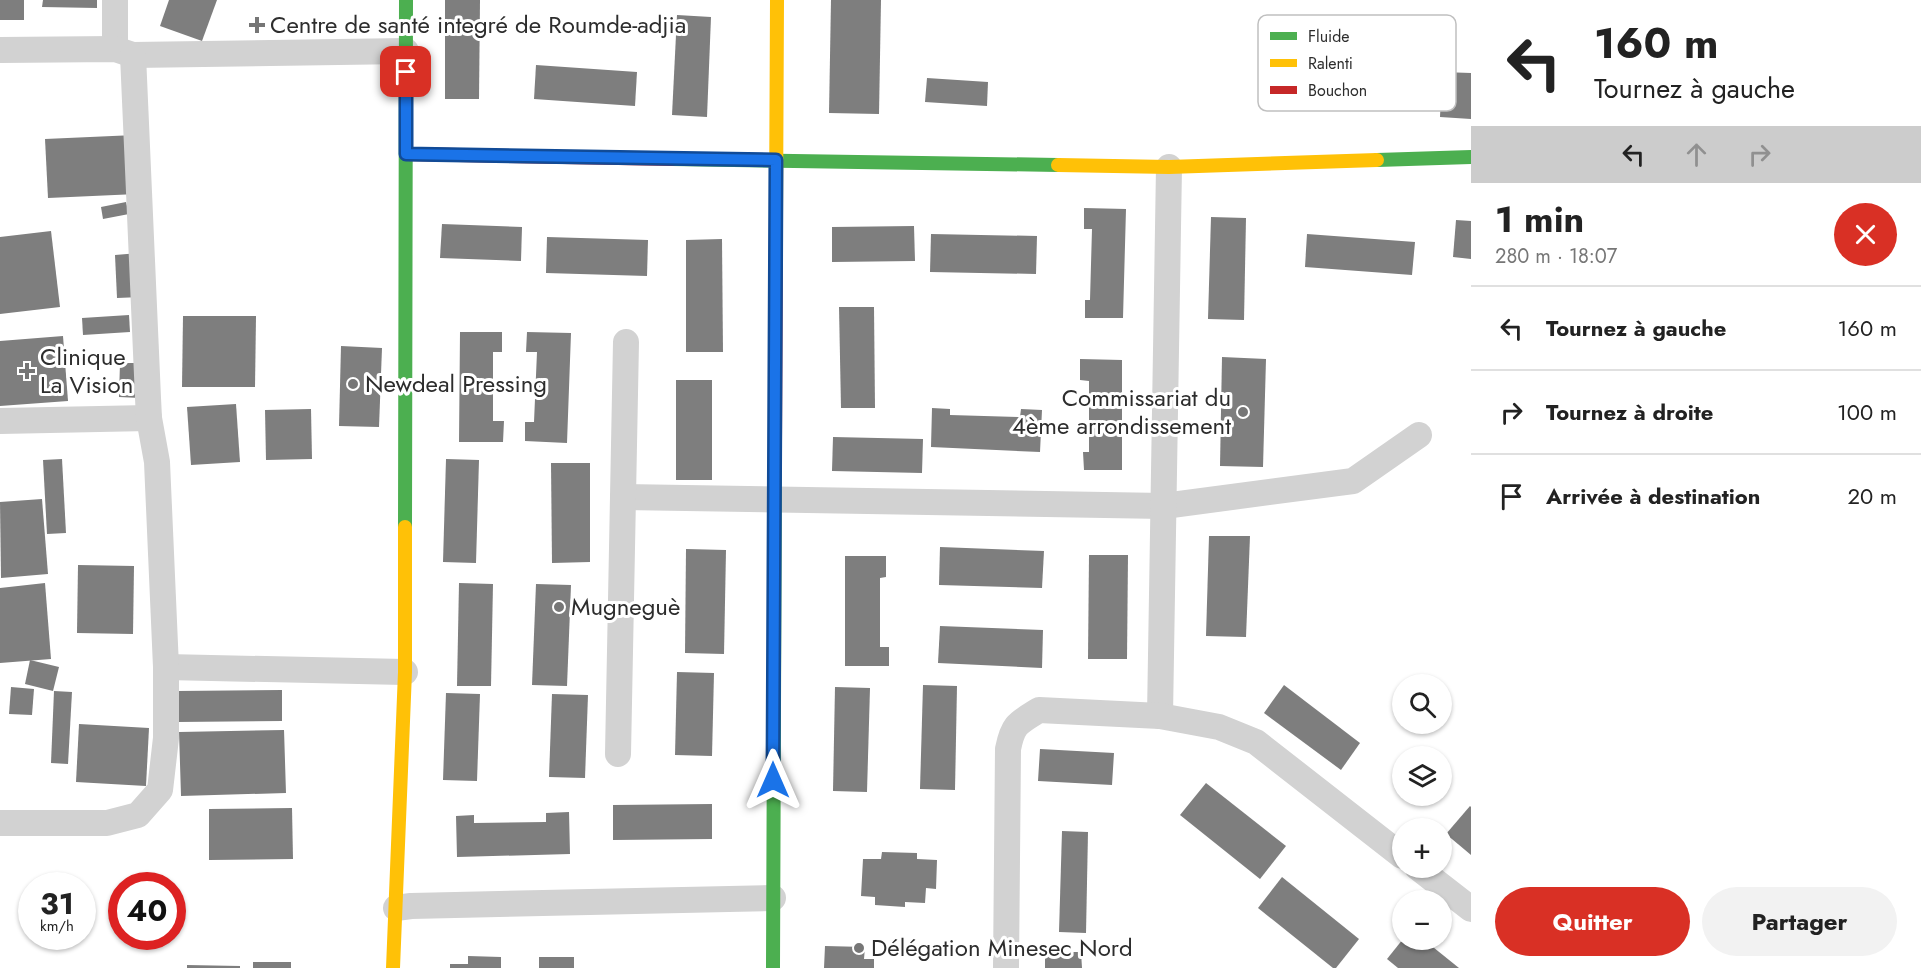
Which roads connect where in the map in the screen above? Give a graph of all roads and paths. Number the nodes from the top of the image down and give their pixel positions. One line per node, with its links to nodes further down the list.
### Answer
1 (115, 0): 6 (street)
2 (406, 0): 5 (street)
3 (777, 0): 9 (street)
4 (0, 50): 6 (street)
5 (406, 51): 6 (street); 7 (street)
6 (124, 52): 12 (street)
7 (406, 154): 9 (street); 19 (street)
8 (1471, 157): 10 (street)
9 (776, 160): 10 (street); 16 (street)
10 (1169, 167): 17 (street)
11 (627, 342): 15 (street)
12 (149, 418): 13 (street); 18 (street)
13 (0, 421)
14 (1419, 435): 17 (street)
15 (623, 497): 16 (street); 21 (street)
16 (774, 499): 17 (street); 25 (street)
17 (1164, 506): 20 (street)
18 (166, 667): 19 (street); 22 (street)
19 (405, 672): 26 (street)
20 (1160, 716): 23 (street); 30 (street)
21 (618, 754)
22 (0, 823)
23 (1392, 848)
24 (1431, 878): 27 (street)
25 (773, 898): 26 (street); 29 (street)
26 (396, 908): 28 (street)
27 (1471, 909)
28 (393, 968)
29 (773, 968)
30 (1006, 968)

